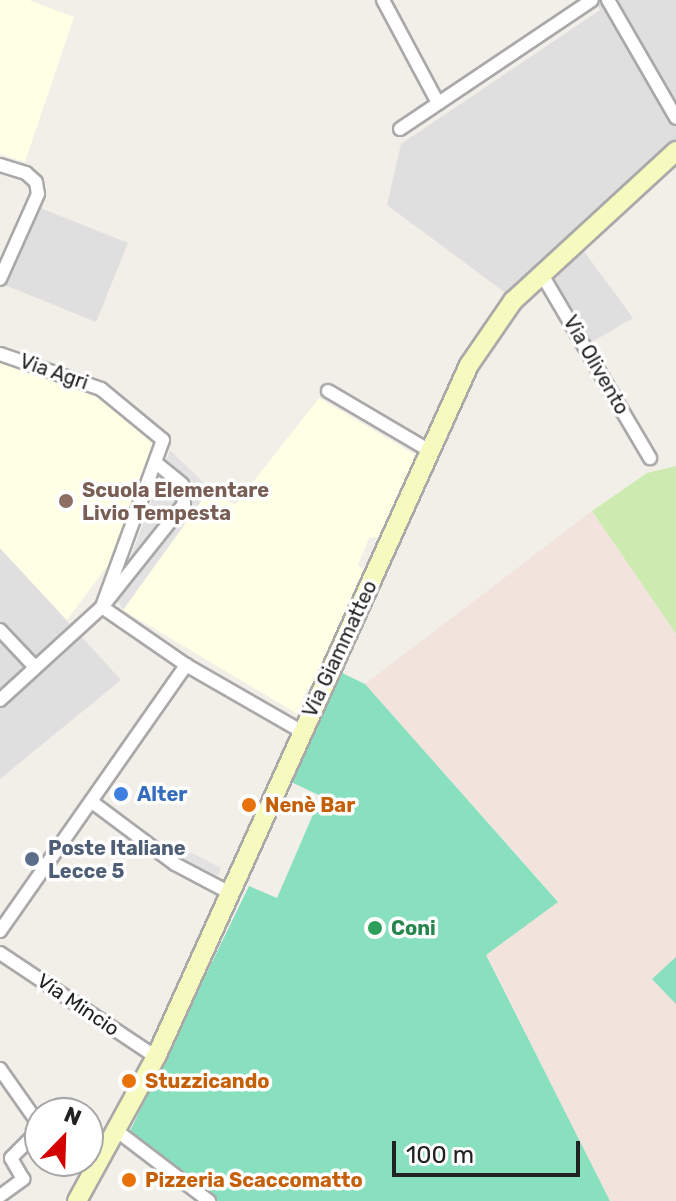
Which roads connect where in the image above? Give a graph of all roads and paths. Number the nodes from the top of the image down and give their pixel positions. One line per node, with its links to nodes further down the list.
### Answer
1 (383, 0): 4 (street)
2 (592, 0): 4 (street)
3 (608, 0): 5 (street)
4 (438, 103): 6 (street)
5 (676, 118)
6 (400, 129)
7 (676, 151): 9 (street, Via Giammatteo)
8 (0, 165): 10 (street)
9 (541, 273): 13 (street, Via Giammatteo); 14 (street, Via Olivento)
10 (0, 279)
11 (0, 354): 15 (street, Via Agri)
12 (328, 391): 13 (street)
13 (430, 451): 21 (street, Via Giammatteo)
14 (650, 458)
15 (156, 463): 16 (street, Via Agri); 16 (street)
16 (102, 607): 18 (street); 19 (street)
17 (0, 630): 18 (street)
18 (33, 665): 20 (street)
19 (186, 665): 21 (street); 22 (street)
20 (0, 700)
21 (301, 731): 23 (street, Via Giammatteo)
22 (92, 802): 23 (street); 24 (street)
23 (230, 893): 26 (street, Via Giammatteo)
24 (0, 931)
25 (0, 953): 26 (street, Via Mincio)
26 (156, 1057): 29 (street, Via Giammatteo)
27 (0, 1069): 28 (street)
28 (24, 1104)
29 (117, 1131): 31 (street, Via Giammatteo); 35 (street)
30 (24, 1144): 33 (street)
31 (104, 1147)
32 (87, 1177): 34 (street, Via Giammatteo)
33 (0, 1196)
34 (77, 1201)
35 (209, 1201)

